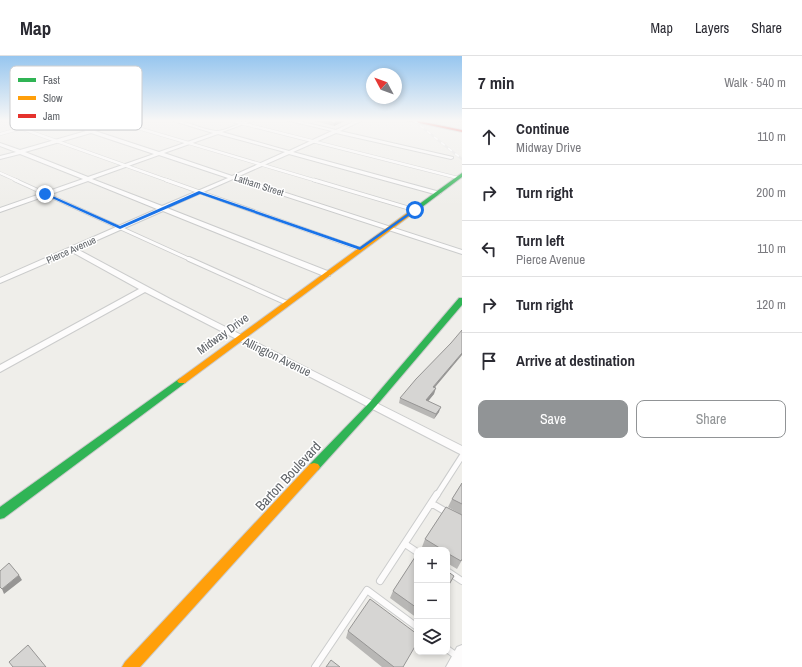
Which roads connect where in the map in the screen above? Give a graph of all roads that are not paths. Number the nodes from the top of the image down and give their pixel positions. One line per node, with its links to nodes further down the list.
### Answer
1 (11, 149): 11 (street)
2 (32, 149): 11 (street)
3 (74, 149): 17 (lane)
4 (144, 149): 13 (street, Latham Street)
5 (171, 149): 13 (street)
6 (207, 149): 16 (lane)
7 (277, 149): 12 (street)
8 (298, 149): 12 (street, Pierce Avenue)
9 (345, 149): 19 (lane)
10 (411, 149): 15 (street)
11 (19, 152): 14 (street); 21 (street)
12 (290, 152): 16 (street, Pierce Avenue); 23 (street)
13 (158, 153): 17 (street); 20 (street, Latham Street)
14 (0, 158)
15 (451, 158)
16 (262, 164): 20 (street, Pierce Avenue); 27 (lane)
17 (124, 166): 21 (street); 22 (lane)
18 (0, 173): 24 (lane)
19 (460, 176): 23 (street, Midway Drive)
20 (233, 177): 22 (street, Pierce Avenue); 29 (street, Latham Street)
21 (88, 178): 24 (street); 25 (street)
22 (199, 192): 25 (street, Pierce Avenue); 31 (lane)
23 (438, 193): 27 (street, Midway Drive)
24 (45, 194): 26 (street); 28 (lane)
25 (163, 209): 28 (street, Pierce Avenue); 33 (street)
26 (0, 210)
27 (415, 210): 29 (street, Midway Drive)
28 (120, 228): 30 (street, Pierce Avenue); 37 (lane)
29 (389, 228): 31 (street, Midway Drive); 32 (street, Latham Street)
30 (72, 249): 34 (street, Pierce Avenue); 35 (street, Allington Avenue)
31 (360, 249): 33 (street, Midway Drive)
32 (462, 252)
33 (326, 274): 37 (street, Midway Drive)
34 (0, 281)
35 (144, 290): 38 (street, Allington Avenue); 39 (street)
36 (462, 300): 40 (street, Barton Boulevard)
37 (287, 303): 38 (street, Midway Drive)
38 (238, 338): 40 (street, Allington Avenue); 44 (street, Midway Drive)
39 (0, 369)
40 (374, 404): 41 (street, Allington Avenue); 52 (street, Barton Boulevard)
41 (462, 452)
42 (462, 456): 43 (lane)
43 (431, 503): 45 (lane); 46 (lane)
44 (0, 514)
45 (456, 517)
46 (405, 544): 47 (lane); 49 (lane)
47 (414, 550)
48 (450, 573): 50 (lane)
49 (380, 581)
50 (462, 581)
51 (414, 625): 53 (lane)
52 (130, 667)
53 (315, 667)

